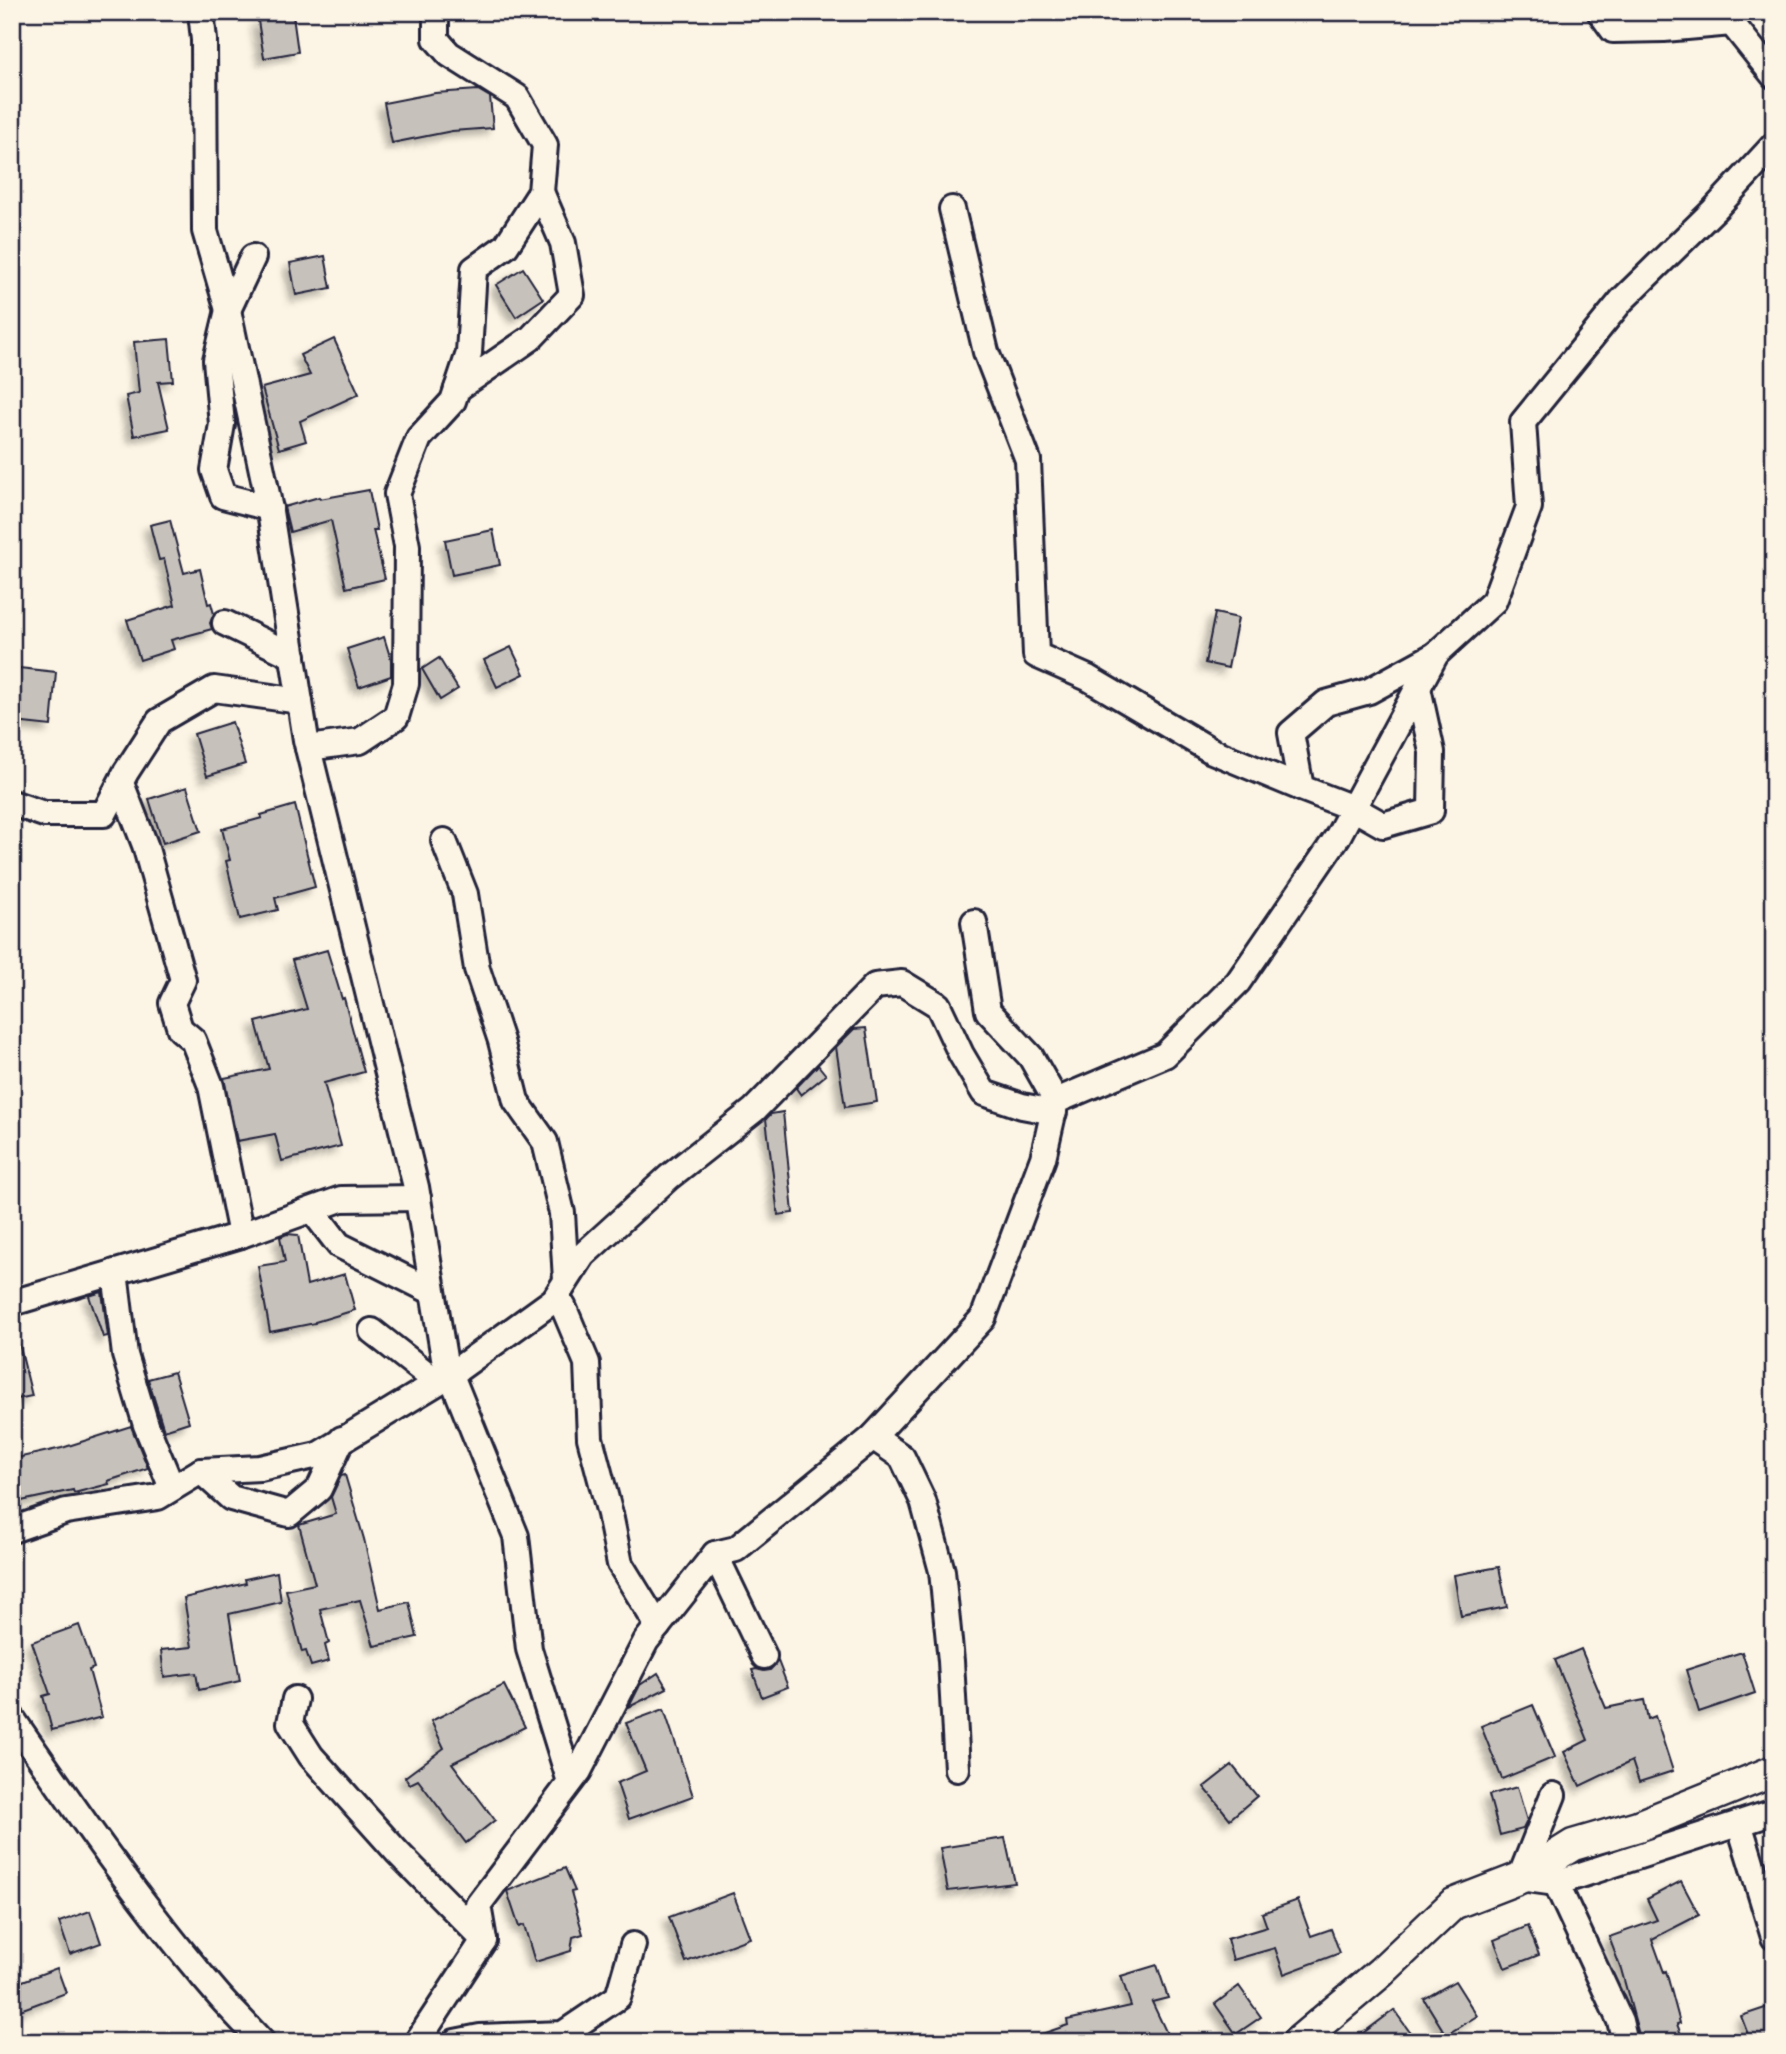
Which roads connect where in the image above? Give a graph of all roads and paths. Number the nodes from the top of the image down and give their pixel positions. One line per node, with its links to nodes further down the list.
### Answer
1 (201, 12): 10 (street)
2 (436, 12): 7 (street)
3 (1600, 12): 4 (street)
4 (1726, 18): 5 (street)
5 (1774, 76)
6 (1774, 145): 14 (street)
7 (541, 192): 11 (street); 11 (street)
8 (952, 209): 20 (street)
9 (253, 257): 10 (street)
10 (228, 310): 12 (street); 12 (street)
11 (457, 389): 18 (street)
12 (270, 508): 15 (street)
13 (225, 623): 15 (street)
14 (1436, 654): 16 (street); 20 (street)
15 (293, 656): 17 (street)
16 (1418, 688): 22 (street); 22 (street)
17 (300, 701): 18 (street); 19 (street)
18 (308, 748): 26 (street)
19 (121, 783): 21 (street); 28 (street)
20 (1301, 788): 22 (street)
21 (12, 803)
22 (1353, 808): 25 (street)
23 (443, 841): 30 (street)
24 (974, 922): 25 (street)
25 (1055, 1106): 30 (street); 35 (street)
26 (418, 1198): 27 (street); 31 (street)
27 (312, 1210): 28 (street); 31 (street)
28 (241, 1235): 29 (street)
29 (115, 1272): 32 (street); 38 (street)
30 (560, 1290): 34 (street); 41 (street)
31 (433, 1292): 34 (street)
32 (12, 1303)
33 (372, 1331): 34 (street)
34 (444, 1379): 36 (street); 47 (street)
35 (873, 1437): 40 (street); 45 (street)
36 (342, 1439): 37 (street); 37 (street)
37 (201, 1471): 38 (street)
38 (172, 1488): 39 (street)
39 (12, 1530)
40 (715, 1554): 41 (street); 42 (street)
41 (658, 1626): 47 (street)
42 (764, 1656)
43 (295, 1699): 54 (street)
44 (13, 1719): 56 (street)
45 (957, 1769)
46 (1774, 1771): 51 (street)
47 (570, 1782): 54 (street)
48 (1553, 1795): 51 (street)
49 (1774, 1812): 50 (street)
50 (1739, 1823): 52 (street); 53 (street)
51 (1520, 1878): 52 (street); 59 (street)
52 (1556, 1883): 60 (street)
53 (1774, 1937)
54 (484, 1940): 57 (street)
55 (633, 1945): 58 (street)
56 (262, 2042)
57 (417, 2042)
58 (455, 2042)
59 (1298, 2042)
60 (1625, 2042)

